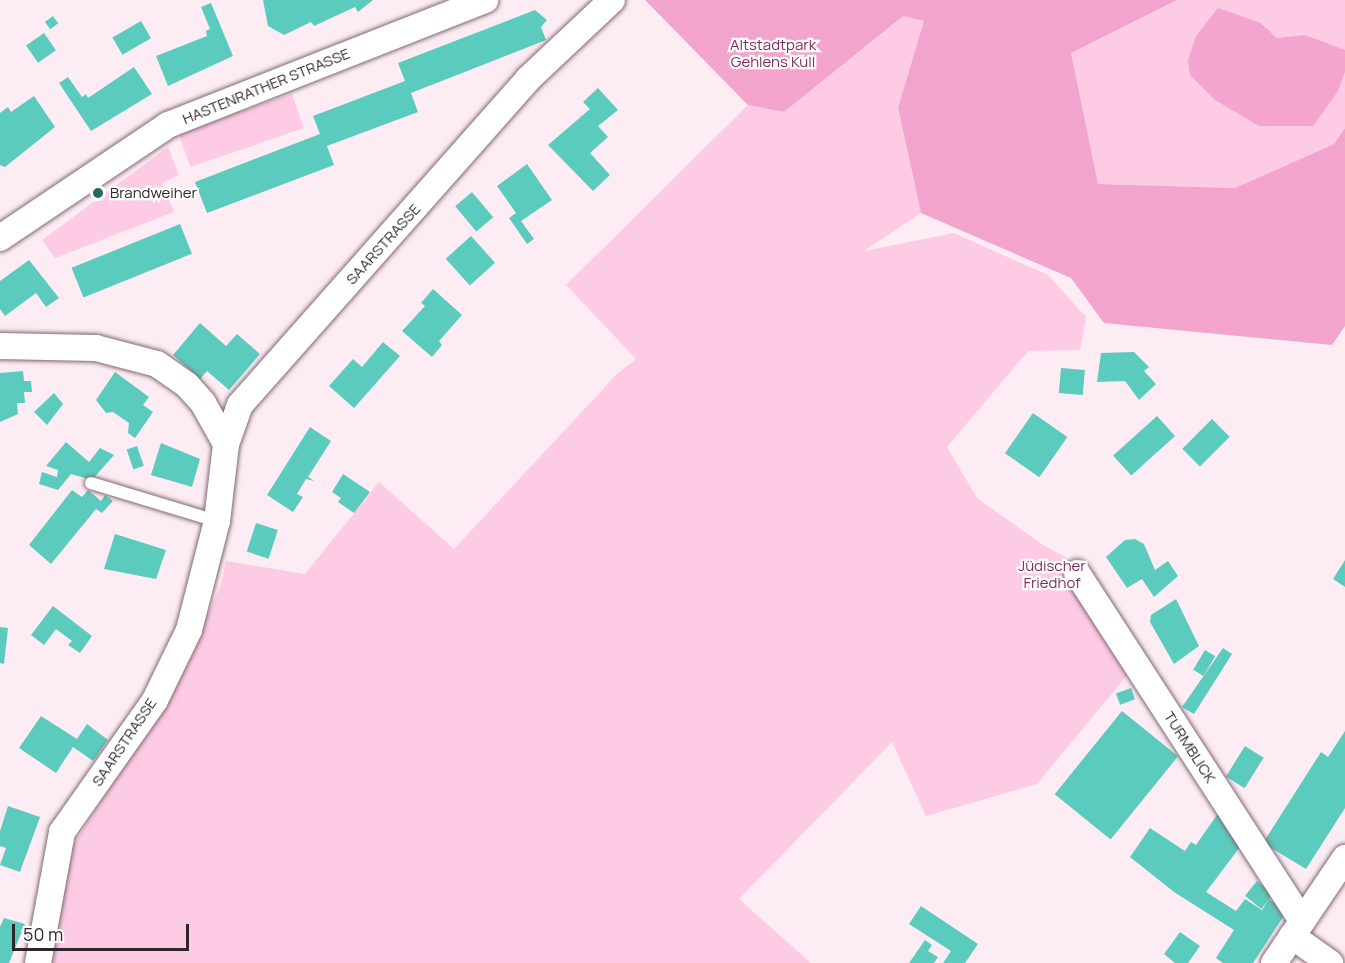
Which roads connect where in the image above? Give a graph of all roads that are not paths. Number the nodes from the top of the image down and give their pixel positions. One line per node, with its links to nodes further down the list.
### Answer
1 (485, 0): 3 (street, HASTENRATHER STRASSE)
2 (612, 0): 5 (street, SAARSTRASSE)
3 (0, 238)
4 (0, 346): 5 (street)
5 (226, 444): 7 (street, SAARSTRASSE)
6 (91, 483): 7 (lane)
7 (217, 521): 11 (street, SAARSTRASSE)
8 (1077, 573): 10 (street, TURMBLICK)
9 (1345, 858): 10 (street)
10 (1297, 929): 12 (street); 13 (street)
11 (38, 963)
12 (1274, 963)
13 (1330, 963)

